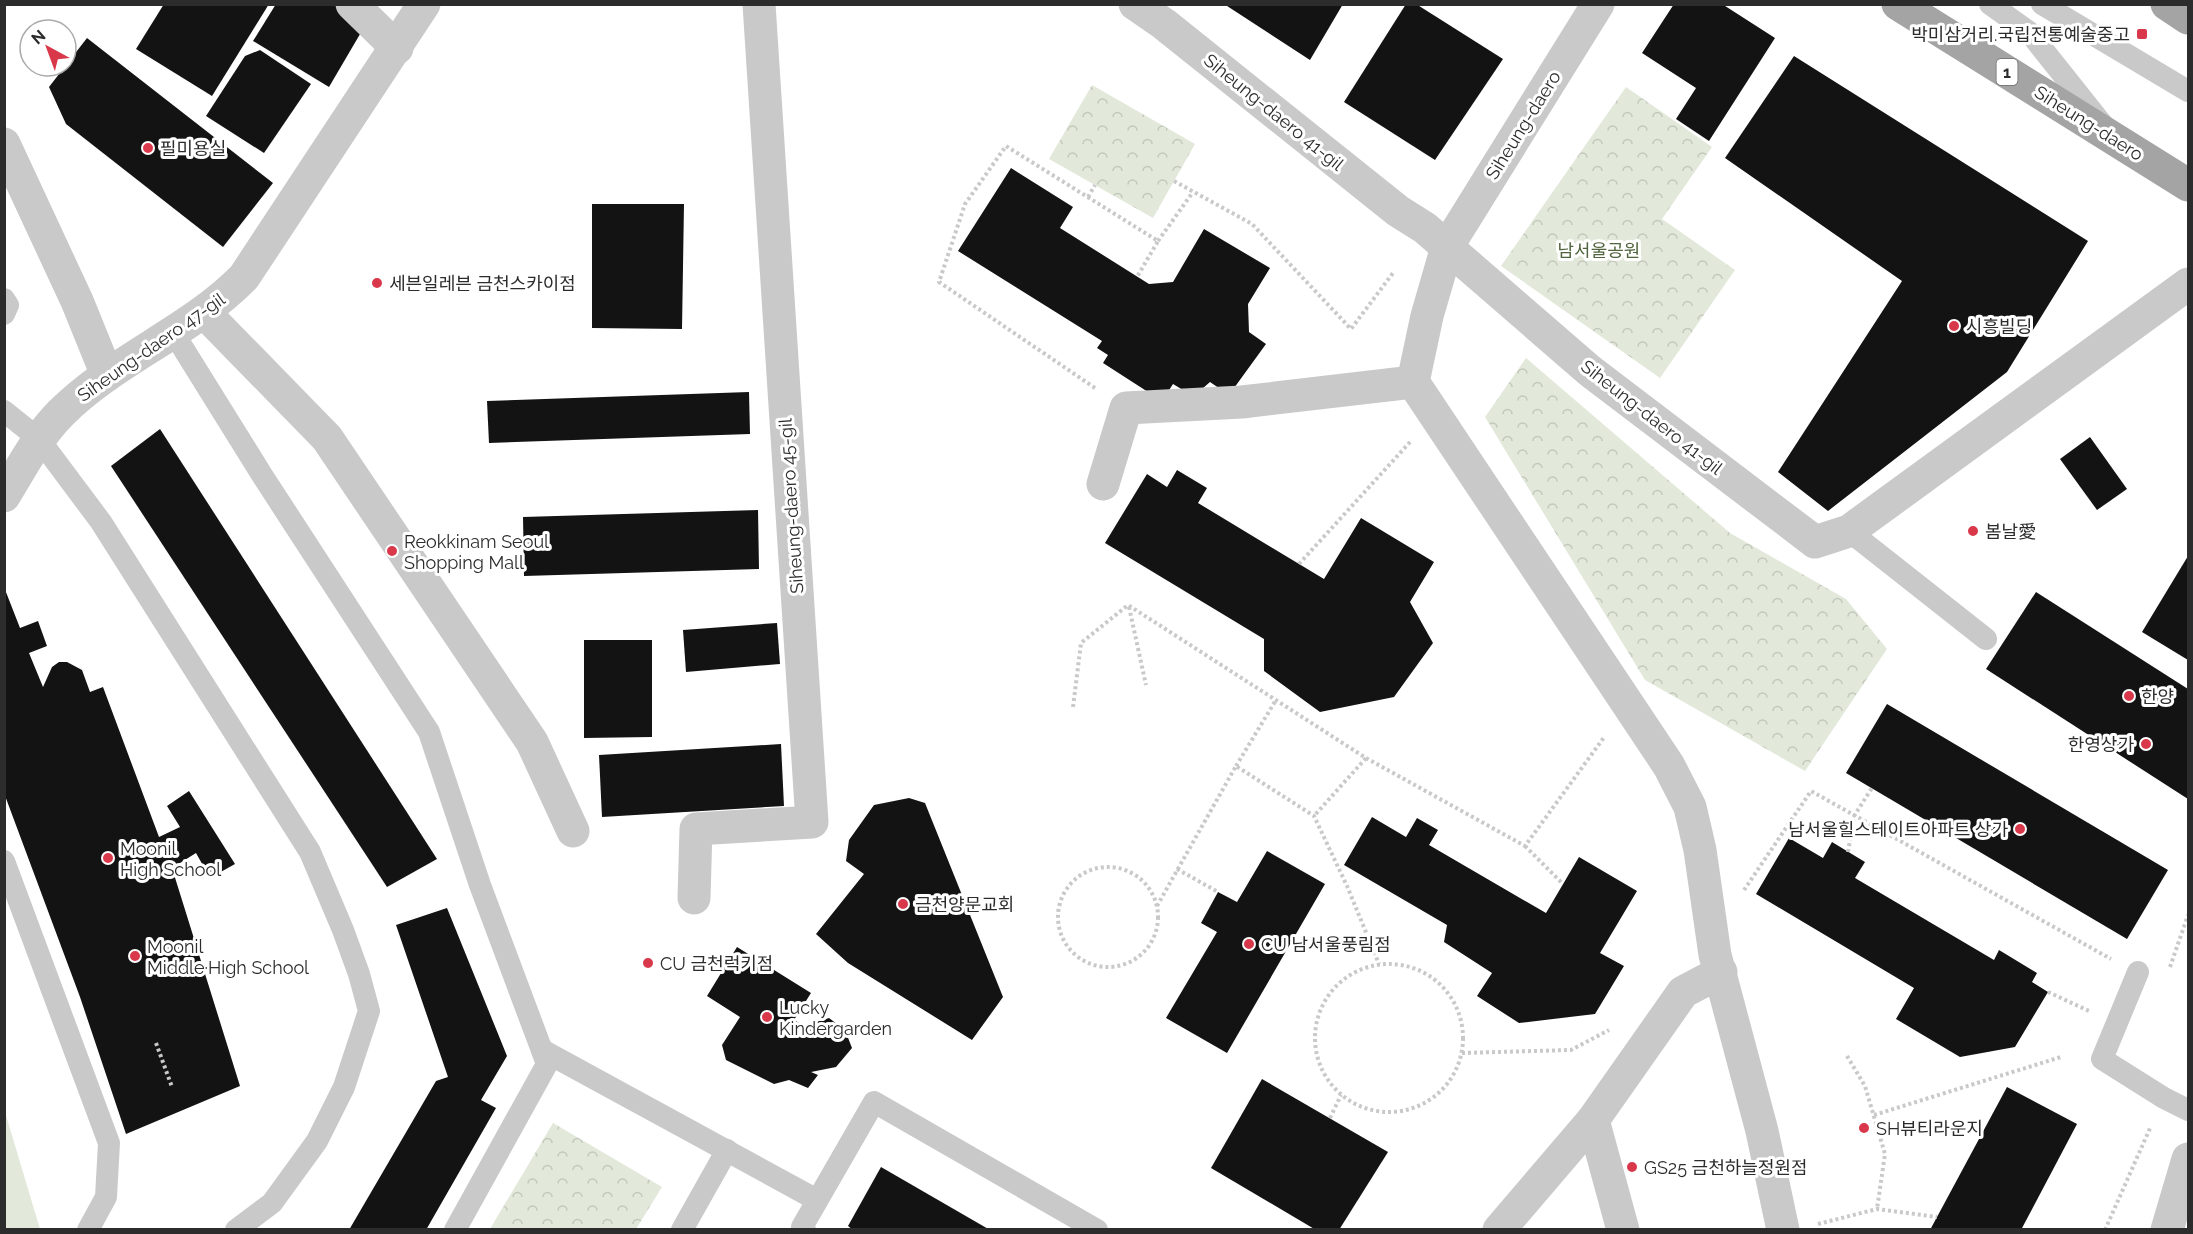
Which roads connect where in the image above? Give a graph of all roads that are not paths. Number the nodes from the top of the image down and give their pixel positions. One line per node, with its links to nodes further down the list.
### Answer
1 (352, 4): 11 (street)
2 (424, 4): 11 (street, Siheung-daero 47-gil)
3 (759, 4): 32 (street, Siheung-daero 45-gil)
4 (1135, 4): 16 (street, Siheung-daero 41-gil)
5 (1598, 4): 16 (street, Siheung-daero)
6 (1899, 4): 13 (main road, Siheung-daero / 1)
7 (1990, 4): 13 (lane)
8 (2042, 4): 12 (lane)
9 (2167, 4): 10 (main road)
10 (2188, 18)
11 (397, 48): 19 (street, Siheung-daero 47-gil)
12 (2188, 91)
13 (2115, 140): 15 (main road, Siheung-daero / 1)
14 (4, 144): 22 (street)
15 (2188, 185)
16 (1447, 247): 23 (street, Siheung-daero); 28 (street, Siheung-daero 41-gil)
17 (2188, 284): 28 (street, Siheung-daero 41-gil)
18 (4, 299): 20 (lane)
19 (204, 312): 21 (street, Siheung-daero 47-gil); 30 (street)
20 (4, 314)
21 (173, 333): 22 (street, Siheung-daero 47-gil); 35 (lane)
22 (107, 375): 25 (street, Siheung-daero 47-gil)
23 (1413, 382): 26 (street); 33 (street)
24 (4, 411): 25 (lane)
25 (39, 439): 27 (street, Siheung-daero 47-gil); 43 (lane)
26 (1103, 484)
27 (4, 496)
28 (1849, 531): 29 (lane)
29 (1986, 639)
30 (573, 831)
31 (4, 861): 42 (lane)
32 (694, 898)
33 (1721, 972): 37 (street); 41 (street)
34 (2138, 972): 36 (lane)
35 (542, 1050): 38 (lane); 44 (lane)
36 (2188, 1110)
37 (1593, 1120): 48 (street); 49 (street)
38 (727, 1150): 40 (lane); 45 (lane)
39 (2188, 1159): 50 (street)
40 (817, 1200): 46 (lane); 47 (lane)
41 (1796, 1228)
42 (88, 1230)
43 (236, 1230)
44 (455, 1230)
45 (682, 1230)
46 (805, 1230)
47 (1097, 1230)
48 (1499, 1230)
49 (1623, 1230)
50 (2167, 1230)

